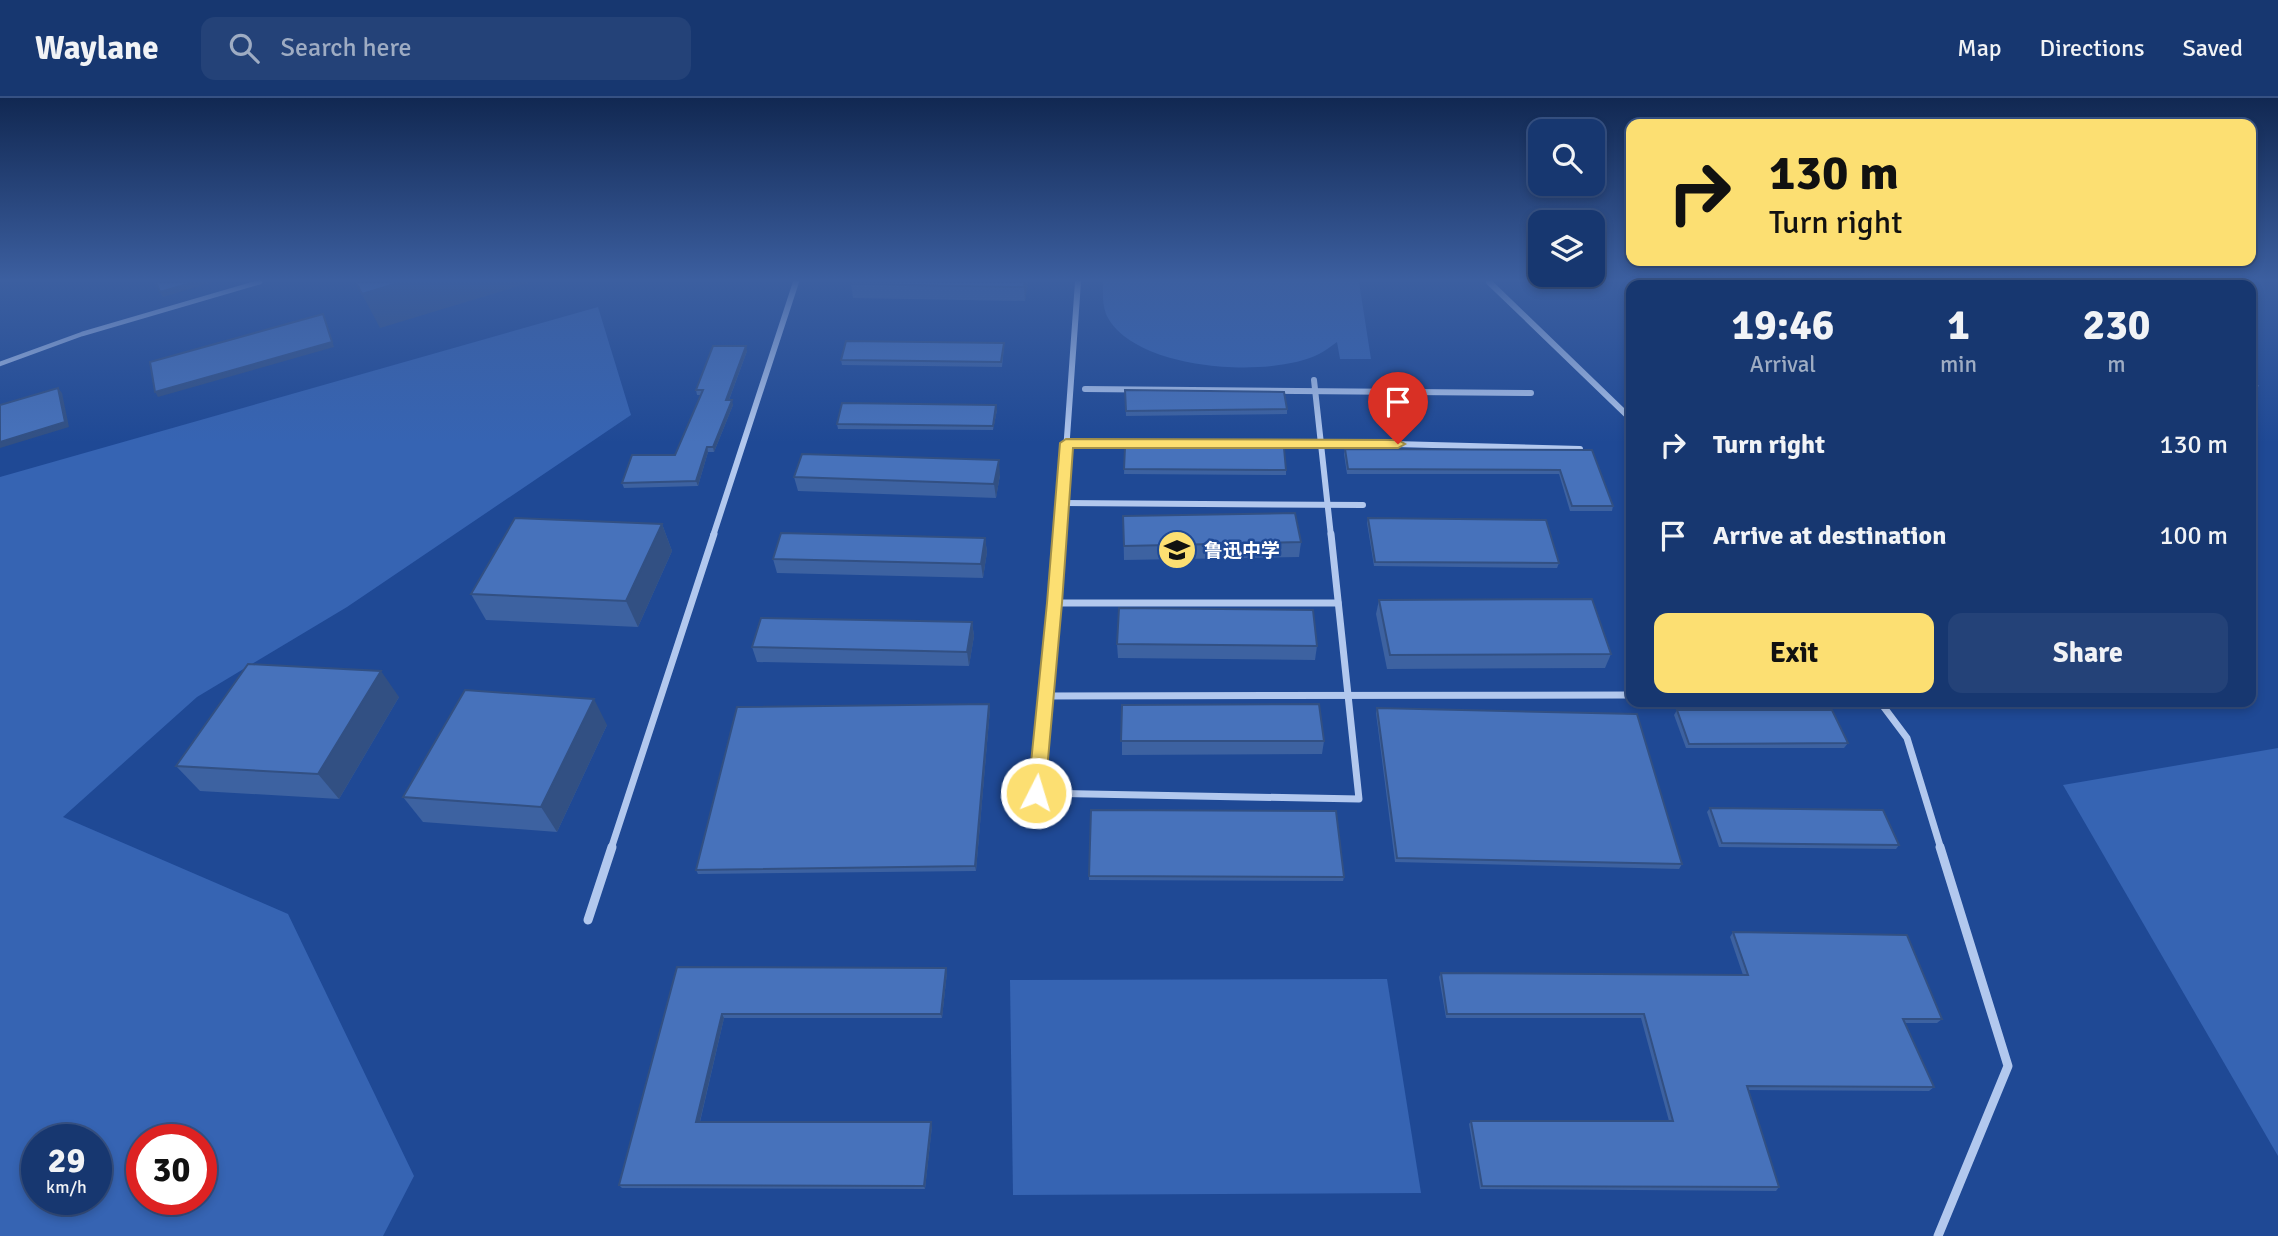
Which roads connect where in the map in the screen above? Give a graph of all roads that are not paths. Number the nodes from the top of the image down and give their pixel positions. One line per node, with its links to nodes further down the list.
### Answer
1 (79, 335): 5 (lane)
2 (779, 335): 23 (street)
3 (1074, 335): 12 (street)
4 (1544, 335): 10 (street)
5 (0, 364)
6 (1314, 380): 8 (street)
7 (1085, 389): 8 (street)
8 (1315, 391): 9 (street); 11 (street)
9 (1531, 393)
10 (1626, 414)
11 (1320, 442): 12 (street); 13 (street); 15 (street)
12 (1066, 443): 14 (street)
13 (1580, 449)
14 (1062, 503): 15 (street); 17 (street)
15 (1327, 505): 16 (street); 18 (street)
16 (1363, 505)
17 (1055, 603): 18 (street); 21 (street)
18 (1338, 603): 19 (street)
19 (1348, 695): 20 (street); 21 (street); 21 (street)
20 (1626, 695)
21 (1044, 696)
22 (1885, 707): 24 (street)
23 (588, 920)
24 (1938, 1236)

